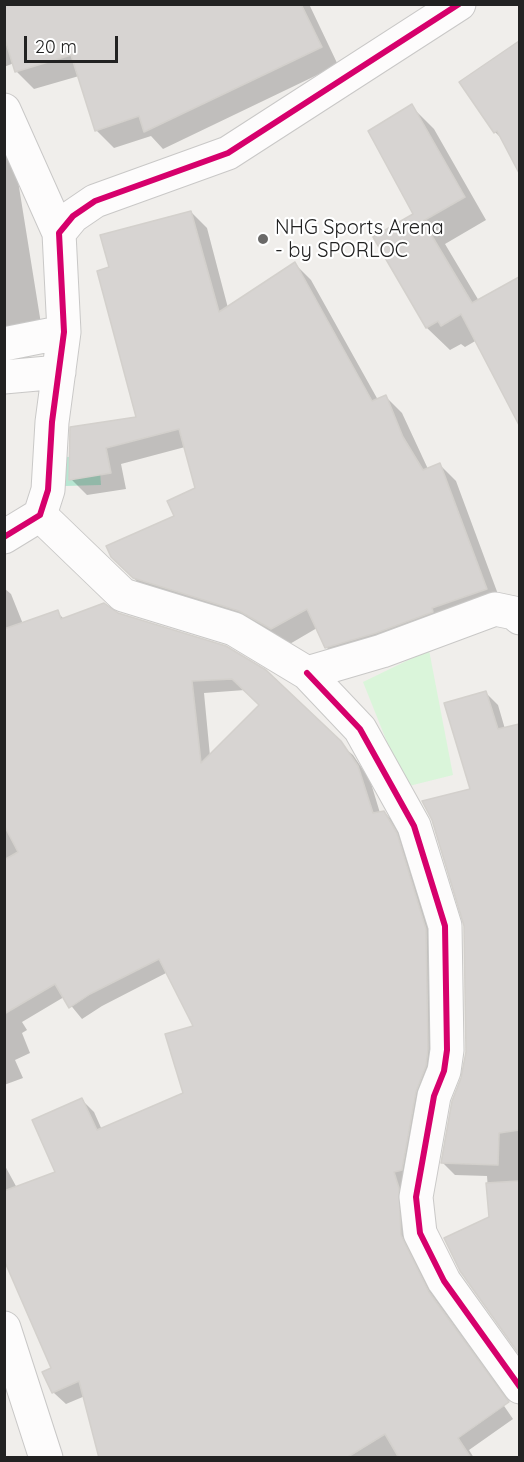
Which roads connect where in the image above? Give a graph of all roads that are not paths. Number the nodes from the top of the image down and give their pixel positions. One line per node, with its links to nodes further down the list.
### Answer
1 (459, 4): 3 (street)
2 (4, 110): 3 (street)
3 (59, 232): 4 (street)
4 (64, 332): 5 (street); 6 (street)
5 (4, 344)
6 (59, 372): 7 (street); 8 (street)
7 (4, 377)
8 (40, 514): 9 (street); 11 (street)
9 (4, 537)
10 (519, 618): 11 (street)
11 (307, 673): 13 (street)
12 (4, 1328): 14 (street)
13 (519, 1387)
14 (46, 1458)

